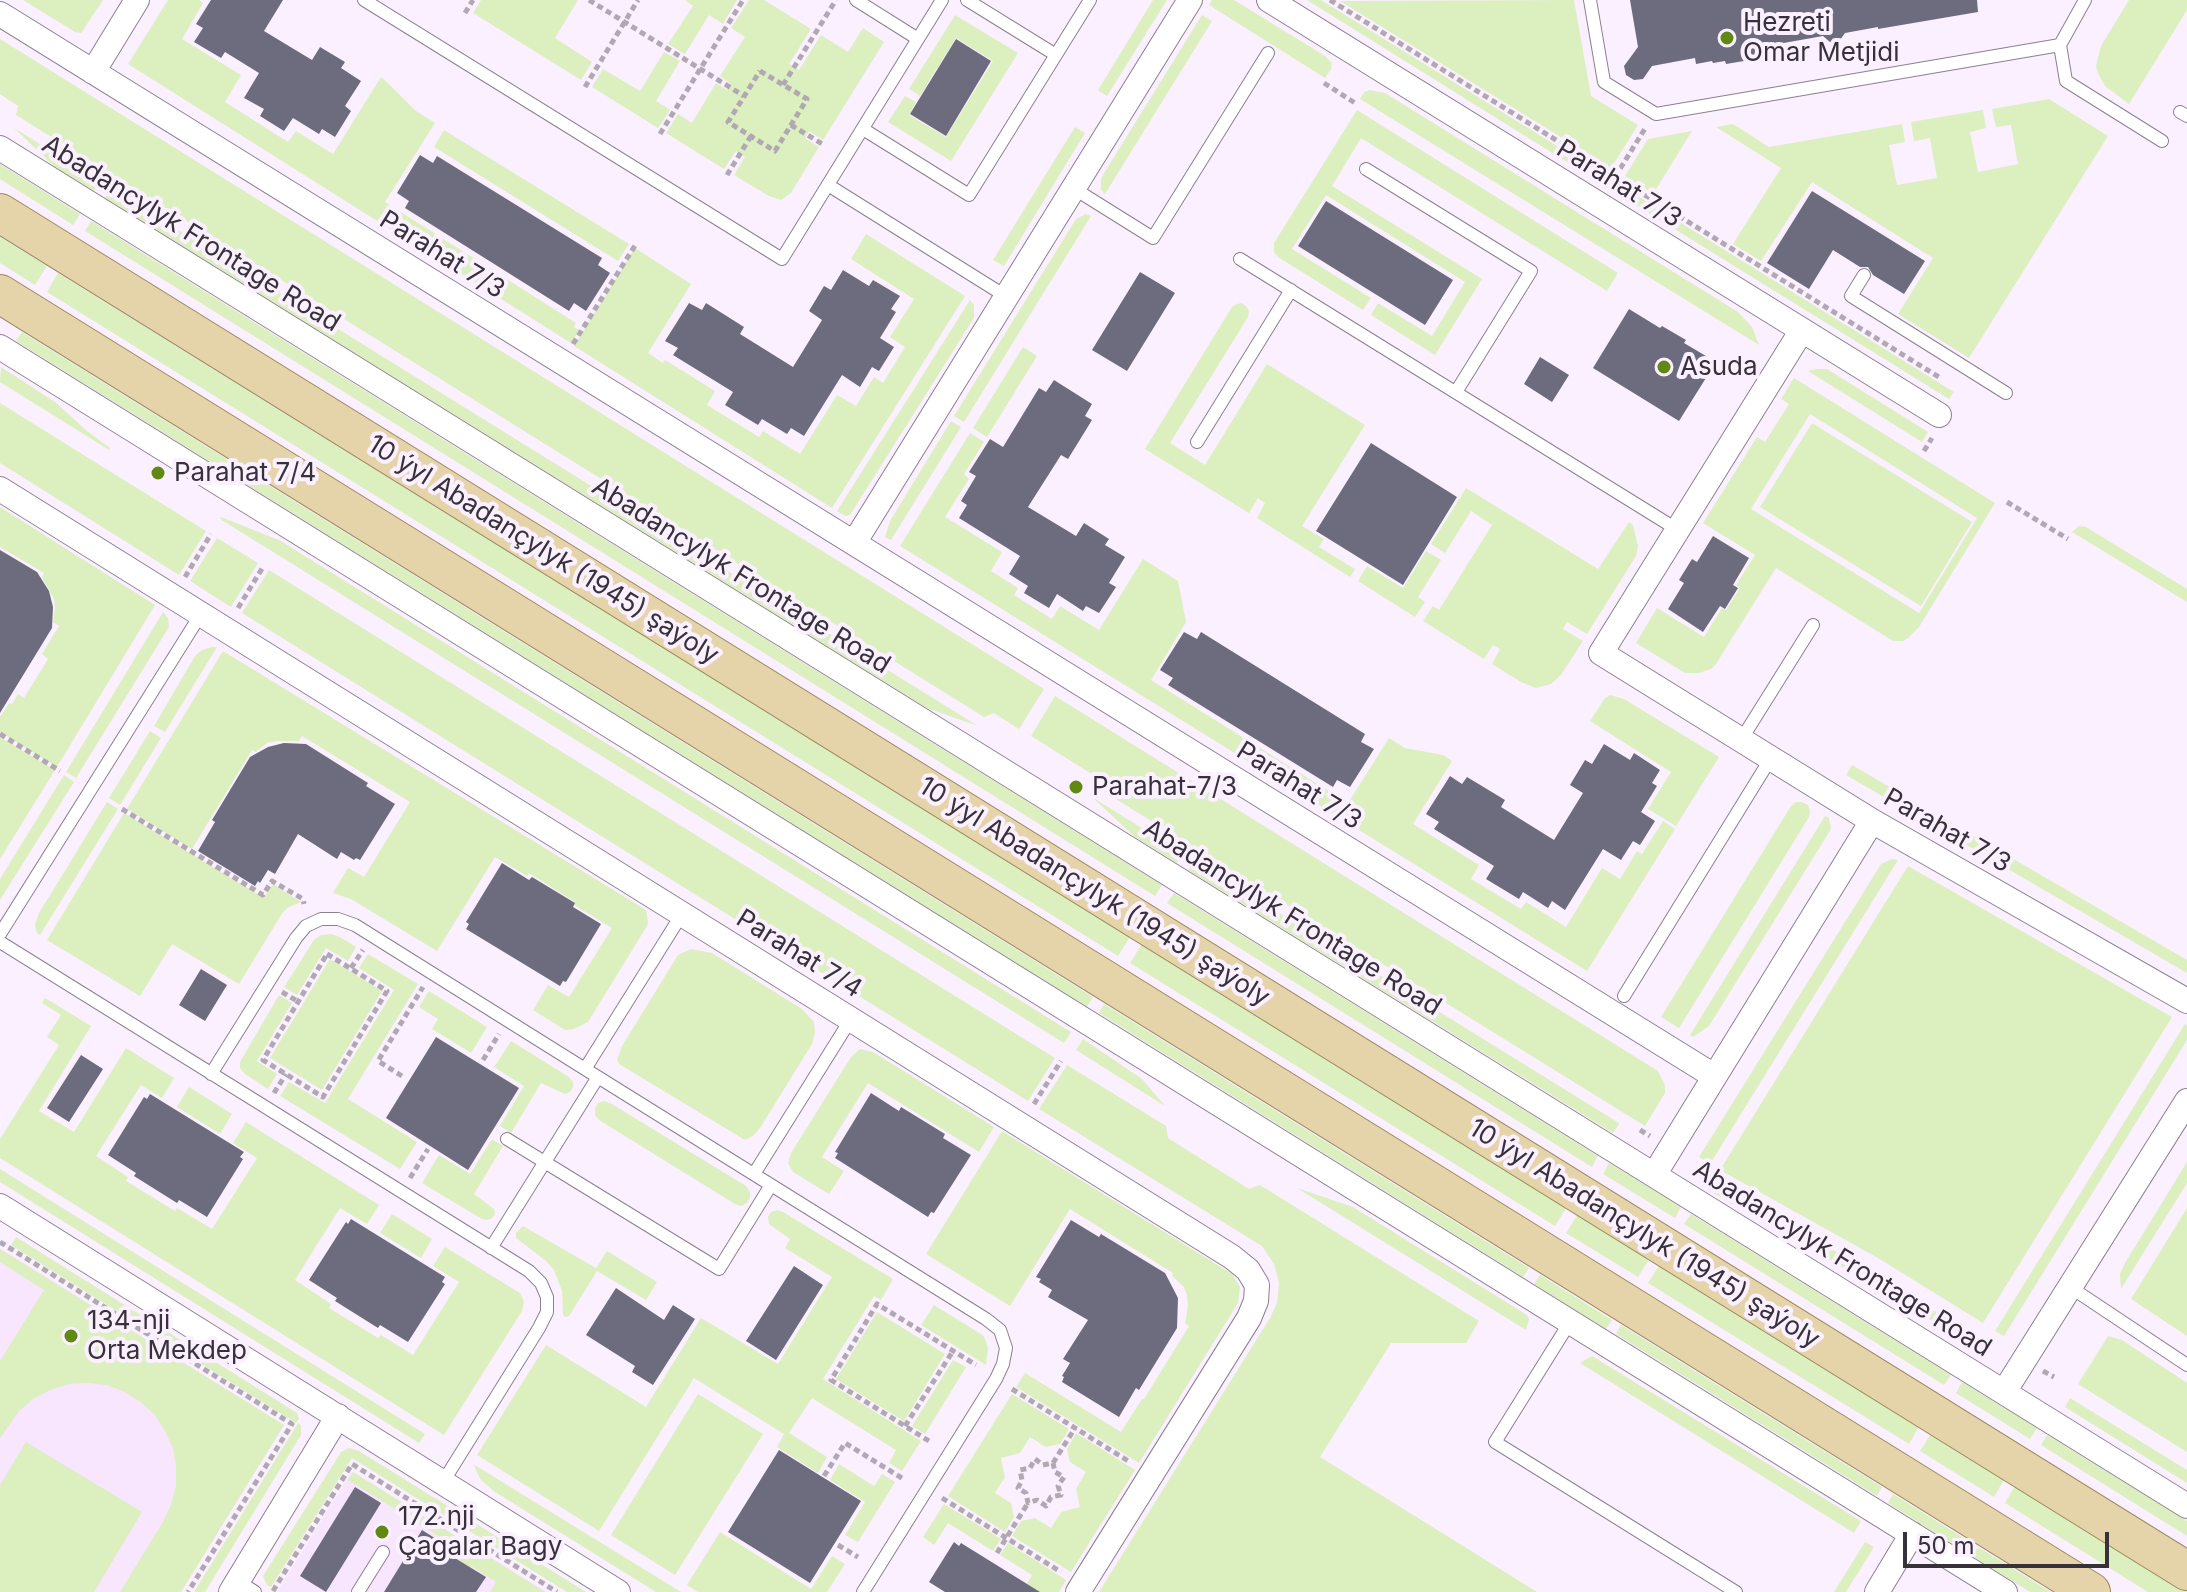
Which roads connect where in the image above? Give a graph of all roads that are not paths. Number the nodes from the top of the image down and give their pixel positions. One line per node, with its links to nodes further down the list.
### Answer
1 (137, 0): 16 (street)
2 (364, 0): 21 (lane)
3 (856, 0): 12 (lane)
4 (942, 0): 12 (lane)
5 (967, 0): 15 (lane)
6 (1090, 0): 15 (lane)
7 (1190, 0): 22 (street)
8 (1590, 0): 13 (lane)
9 (2085, 0): 13 (lane)
10 (1278, 2): 29 (street, Parahat 7/3)
11 (0, 14): 16 (street, Parahat 7/3)
12 (918, 39): 17 (lane)
13 (2060, 45): 18 (lane)
14 (1268, 53): 22 (lane)
15 (1056, 55): 17 (lane)
16 (93, 72): 37 (street, Parahat 7/3)
17 (863, 129): 21 (lane)
18 (2162, 141)
19 (0, 148): 57 (street, Abadancylyk Frontage Road)
20 (1366, 169): 31 (lane)
21 (828, 185): 28 (lane)
22 (1073, 188): 28 (street)
23 (0, 213): 70 (main road, 10 ýyl Abadançylyk (1945) şaýoly)
24 (1240, 259): 26 (lane)
25 (1864, 275): 32 (lane)
26 (1291, 290): 31 (lane); 34 (lane)
27 (0, 294): 79 (main road)
28 (1007, 297): 37 (street)
29 (1802, 330): 33 (street, Parahat 7/3); 36 (street)
30 (0, 347): 62 (street)
31 (1456, 392): 36 (lane)
32 (2006, 393)
33 (1938, 422)
34 (1197, 442)
35 (0, 489): 38 (street, Parahat 7/4)
36 (1678, 530): 40 (street, Parahat 7/3)
37 (854, 543): 51 (street, Parahat 7/3)
38 (201, 614): 43 (street, Parahat 7/4); 44 (lane)
39 (1813, 625): 40 (lane)
40 (1741, 740): 41 (street, Parahat 7/3)
41 (1771, 758): 42 (street, Parahat 7/3); 46 (lane)
42 (1872, 821): 47 (street, Parahat 7/3); 51 (street)
43 (682, 914): 48 (street, Parahat 7/4); 49 (lane)
44 (0, 934)
45 (0, 942): 50 (lane)
46 (1624, 996)
47 (2187, 1001)
48 (851, 1019): 56 (lane); 71 (street, Parahat 7/4)
49 (585, 1069): 50 (lane); 52 (lane)
50 (211, 1074): 60 (lane)
51 (1714, 1076): 57 (street)
52 (598, 1077): 55 (lane); 56 (lane)
53 (2187, 1101): 61 (street)
54 (507, 1139): 55 (lane)
55 (545, 1162): 58 (lane); 60 (lane)
56 (754, 1174): 58 (lane)
57 (1654, 1175): 64 (street, Abadancylyk Frontage Road)
58 (771, 1185): 75 (lane)
59 (0, 1206): 65 (street)
60 (491, 1248): 66 (lane)
61 (2070, 1287): 63 (lane); 64 (street)
62 (1570, 1322): 68 (street); 76 (lane)
63 (2187, 1365)
64 (2004, 1392): 67 (street, Abadancylyk Frontage Road)
65 (338, 1416): 66 (street); 72 (street)
66 (443, 1482): 74 (street)
67 (2187, 1506)
68 (1912, 1534): 77 (street); 78 (street)
69 (383, 1552): 73 (lane)
70 (2187, 1571)
71 (1073, 1584)
72 (241, 1588)
73 (358, 1592)
74 (618, 1592)
75 (863, 1592)
76 (1736, 1592)
77 (1877, 1592)
78 (2005, 1592)
79 (2091, 1592)

